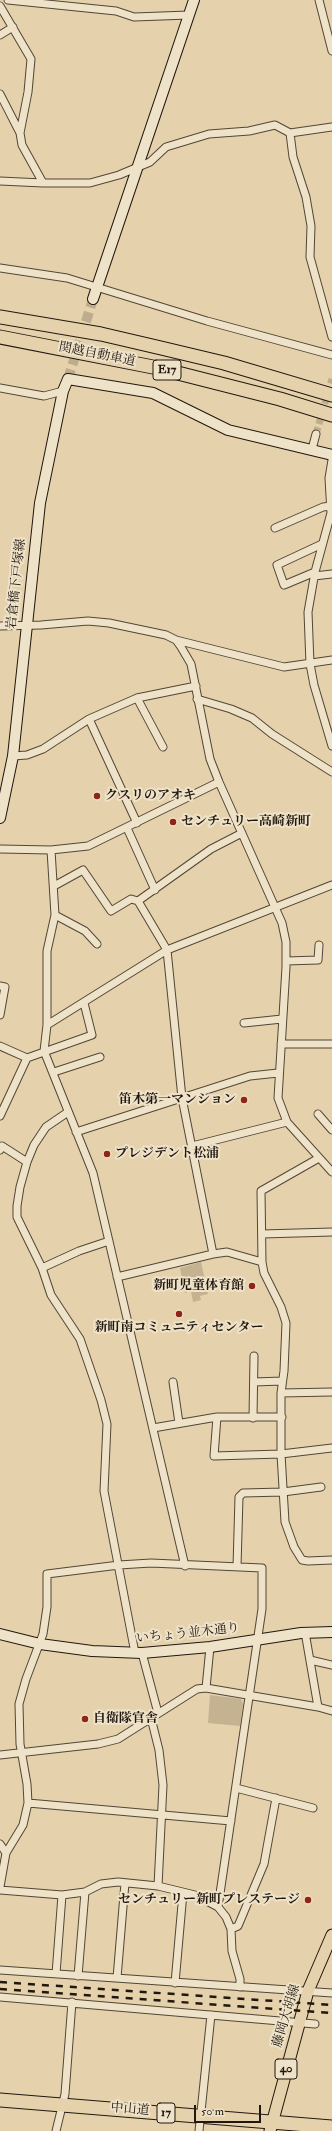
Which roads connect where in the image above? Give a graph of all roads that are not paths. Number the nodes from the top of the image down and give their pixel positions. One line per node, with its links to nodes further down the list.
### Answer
1 (8, 0): 5 (street)
2 (194, 0): 5 (street)
3 (319, 0): 8 (street)
4 (0, 6): 6 (street)
5 (189, 15): 14 (street)
6 (13, 27): 7 (street); 12 (street)
7 (0, 35)
8 (332, 51)
9 (0, 94): 10 (street)
10 (2, 102): 12 (street)
11 (332, 127): 13 (street)
12 (20, 133): 16 (street)
13 (290, 133): 14 (street); 22 (street)
14 (138, 166): 16 (street); 18 (street)
15 (0, 181): 16 (street)
16 (43, 183)
17 (0, 268): 18 (street)
18 (96, 288): 19 (street); 23 (street)
19 (93, 300)
20 (0, 317): 26 (highway, 関越自動車道 / E17)
21 (0, 337): 27 (highway, 関越自動車道 / E17)
22 (332, 338)
23 (332, 355)
24 (0, 388): 25 (street)
25 (63, 391): 29 (street, 岩倉橋下戸塚線); 37 (street, 岩倉橋下戸塚線)
26 (332, 395)
27 (332, 416)
28 (316, 434): 29 (street)
29 (312, 449): 30 (street)
30 (332, 455)
31 (332, 460): 32 (street)
32 (331, 506): 33 (street); 34 (street)
33 (275, 528)
34 (322, 544): 35 (street); 35 (street)
35 (315, 574): 36 (street); 41 (street)
36 (332, 574)
37 (26, 625): 38 (street); 39 (street); 48 (street, 岩倉橋下戸塚線)
38 (0, 626)
39 (176, 640): 41 (street); 42 (street)
40 (332, 660): 41 (street)
41 (310, 664): 46 (street)
42 (196, 686): 43 (street); 44 (street)
43 (137, 698): 45 (street); 47 (street)
44 (197, 699): 49 (street); 50 (street)
45 (89, 720): 48 (street); 52 (street)
46 (332, 746)
47 (162, 747)
48 (13, 756): 51 (street, 岩倉橋下戸塚線)
49 (332, 772)
50 (219, 782): 52 (street); 54 (street)
51 (0, 818)
52 (137, 823): 53 (street)
53 (127, 828): 56 (street); 59 (street)
54 (242, 833): 59 (street); 61 (street)
55 (0, 849): 56 (street)
56 (51, 850): 58 (street)
57 (332, 885): 61 (street)
58 (54, 886): 60 (street); 62 (street)
59 (155, 890): 60 (street)
60 (138, 901): 65 (street)
61 (275, 906): 65 (street); 66 (street)
62 (55, 915): 63 (street); 72 (street)
63 (97, 944)
64 (319, 945): 66 (street)
65 (167, 950): 68 (street); 81 (street)
66 (286, 961): 70 (street)
67 (0, 986): 69 (street)
68 (84, 1003): 72 (street); 76 (street)
69 (0, 1015)
70 (282, 1019): 71 (street); 73 (street)
71 (244, 1023)
72 (47, 1025): 76 (street)
73 (281, 1044): 74 (street); 80 (street)
74 (332, 1044)
75 (0, 1046): 78 (street)
76 (44, 1051): 78 (street); 79 (street)
77 (100, 1057): 79 (street)
78 (27, 1058): 84 (street)
79 (54, 1072): 82 (street)
80 (278, 1073): 81 (street); 85 (street)
81 (182, 1098): 87 (street); 88 (street)
82 (68, 1112): 87 (street); 91 (street)
83 (318, 1114): 86 (street)
84 (0, 1116)
85 (287, 1122): 88 (street); 90 (street)
86 (332, 1130)
87 (76, 1132): 95 (street)
88 (192, 1146): 96 (street)
89 (1, 1147): 91 (street)
90 (319, 1158): 92 (street); 94 (street)
91 (26, 1162): 98 (street)
92 (332, 1172)
93 (332, 1232): 94 (street)
94 (262, 1234): 97 (street)
95 (109, 1241): 98 (street); 99 (street)
96 (213, 1254): 97 (street); 99 (street)
97 (262, 1262): 101 (street)
98 (42, 1268): 116 (street)
99 (117, 1277): 110 (street)
100 (254, 1356): 103 (street)
101 (282, 1381): 103 (street); 105 (street)
102 (173, 1382): 109 (street)
103 (254, 1382): 108 (street)
104 (332, 1392): 105 (street)
105 (281, 1393): 107 (street)
106 (217, 1417): 108 (street); 109 (street); 112 (street)
107 (282, 1417): 108 (street); 112 (street)
108 (253, 1418)
109 (179, 1423): 110 (street)
110 (153, 1428): 117 (street)
111 (332, 1448): 112 (street)
112 (281, 1454): 114 (street)
113 (322, 1487): 114 (street)
114 (283, 1492): 115 (street); 118 (street)
115 (332, 1560)
116 (119, 1565): 117 (street); 123 (street); 125 (street)
117 (185, 1566): 118 (street)
118 (237, 1567): 122 (street)
119 (306, 1632): 120 (street, いちょう並木通り); 122 (street, いちょう並木通り); 126 (street)
120 (332, 1632)
121 (0, 1634): 123 (street, いちょう並木通り)
122 (258, 1639): 124 (street, いちょう並木通り); 129 (street)
123 (40, 1644): 125 (street, いちょう並木通り); 134 (street)
124 (210, 1647): 125 (street, いちょう並木通り); 128 (street)
125 (139, 1653): 132 (street)
126 (310, 1660): 127 (street); 130 (street)
127 (332, 1665)
128 (206, 1688): 129 (street); 132 (street)
129 (249, 1695): 130 (street); 136 (street)
130 (318, 1707): 131 (street)
131 (332, 1711)
132 (158, 1713): 133 (street)
133 (151, 1718): 134 (street); 140 (street)
134 (21, 1752): 135 (street); 138 (street)
135 (0, 1755)
136 (236, 1788): 137 (street); 141 (street)
137 (276, 1798): 139 (street); 151 (street)
138 (28, 1803): 140 (street); 143 (street)
139 (313, 1808)
140 (161, 1814): 141 (street); 145 (street)
141 (230, 1821): 150 (street)
142 (0, 1844): 143 (street)
143 (6, 1853): 146 (street)
144 (125, 1883): 145 (street); 147 (street); 156 (street)
145 (158, 1886): 148 (street)
146 (0, 1889): 149 (street)
147 (85, 1892): 149 (street); 155 (street)
148 (183, 1893): 150 (street); 157 (street)
149 (62, 1895): 154 (street)
150 (218, 1907): 151 (street)
151 (231, 1929): 158 (street)
152 (332, 1935): 159 (main road, 藤岡大胡線 / 40)
153 (0, 1970): 154 (street)
154 (56, 1974): 155 (street)
155 (78, 1976): 156 (street)
156 (117, 1978): 157 (street)
157 (175, 1983): 158 (street)
158 (240, 1986): 159 (street)
159 (308, 1991): 160 (street); 164 (main road, 藤岡大胡線 / 40)
160 (332, 1993)
161 (0, 1997): 162 (street)
162 (72, 2002): 163 (street); 167 (street)
163 (211, 2015): 164 (street); 168 (street)
164 (299, 2022): 165 (street); 169 (main road, 藤岡大胡線 / 40)
165 (315, 2024)
166 (0, 2100): 167 (highway, 中山道 / 17)
167 (63, 2105): 168 (highway, 中山道 / 17); 171 (street)
168 (201, 2116): 169 (highway, 中山道 / 17); 172 (street)
169 (270, 2127): 170 (highway, 中山道 / 17)
170 (332, 2127)
171 (56, 2131)
172 (199, 2131)

